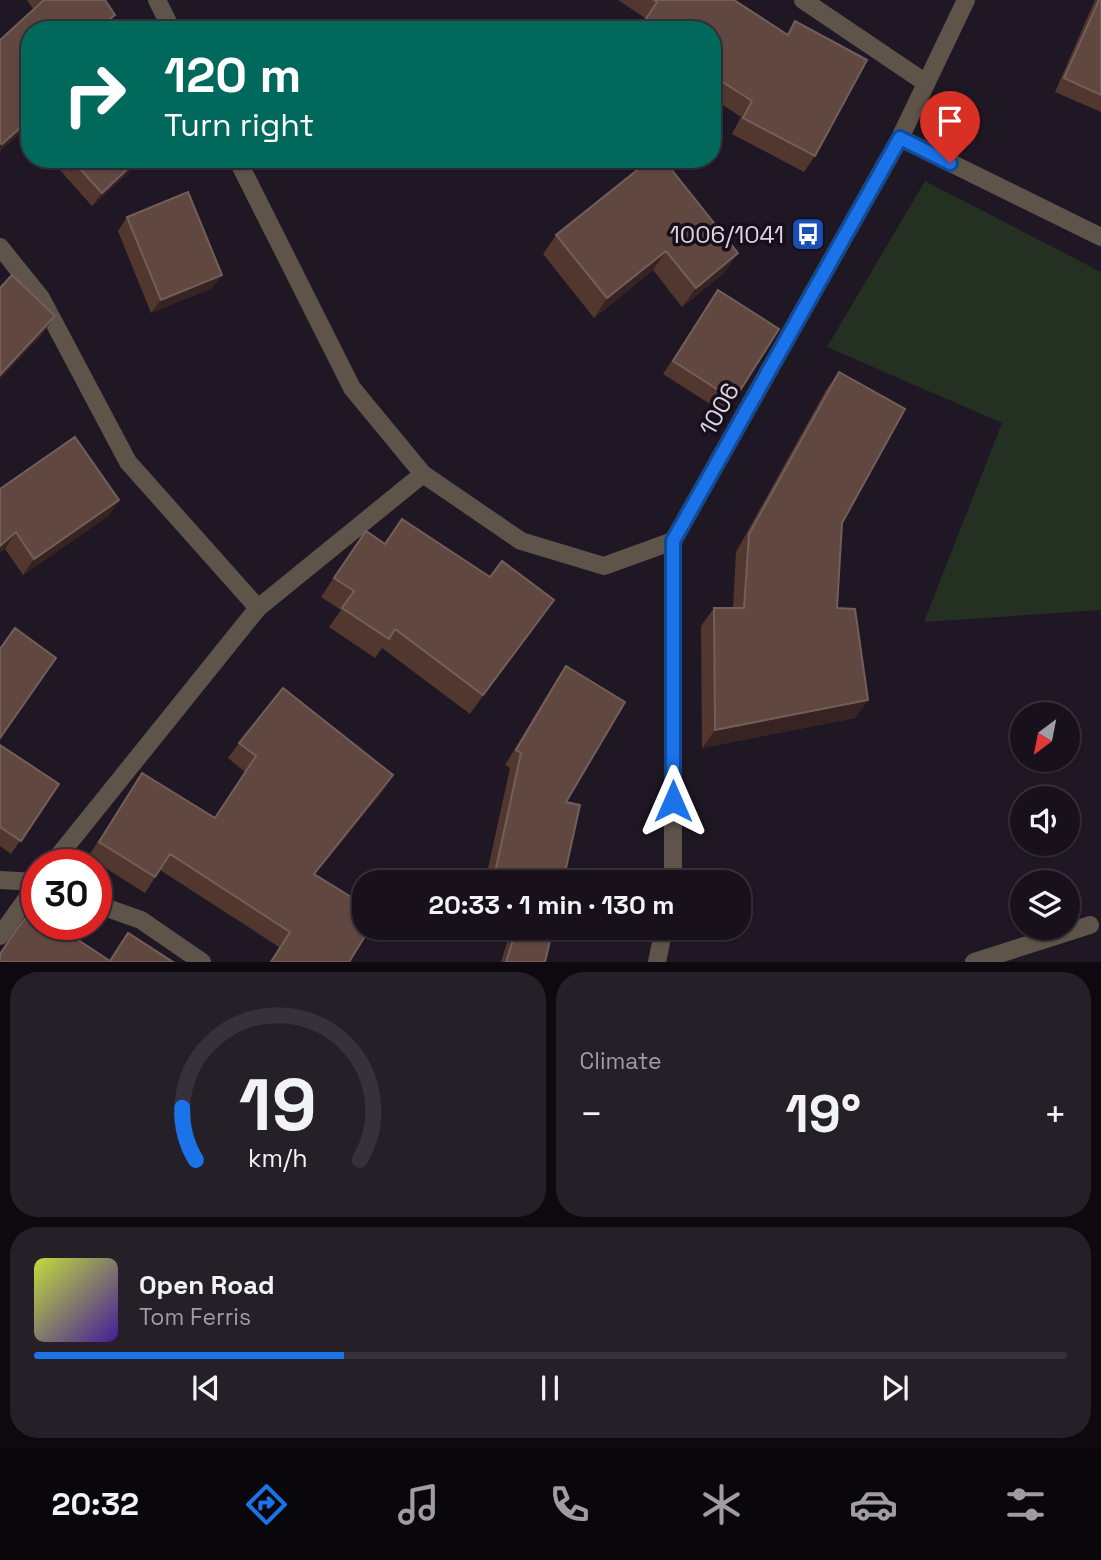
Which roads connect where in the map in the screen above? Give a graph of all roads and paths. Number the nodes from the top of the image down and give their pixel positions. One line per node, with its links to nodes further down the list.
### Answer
1 (157, 0): 4 (street)
2 (803, 0): 5 (street)
3 (967, 0): 5 (street, 1006)
4 (168, 21)
5 (926, 83): 6 (street, 1006)
6 (900, 138): 8 (street); 11 (street, 1006)
7 (242, 168): 10 (street)
8 (1101, 237)
9 (0, 247): 12 (street)
10 (423, 474): 11 (street); 12 (street)
11 (673, 541): 14 (street, 1006)
12 (257, 608): 13 (street)
13 (64, 849)
14 (673, 870)
15 (0, 880): 16 (street)
16 (21, 882)
17 (21, 906): 20 (street)
18 (112, 910): 22 (street)
19 (1090, 925): 24 (street)
20 (0, 936)
21 (661, 940): 23 (street)
22 (202, 961)
23 (657, 961)
24 (974, 961)

